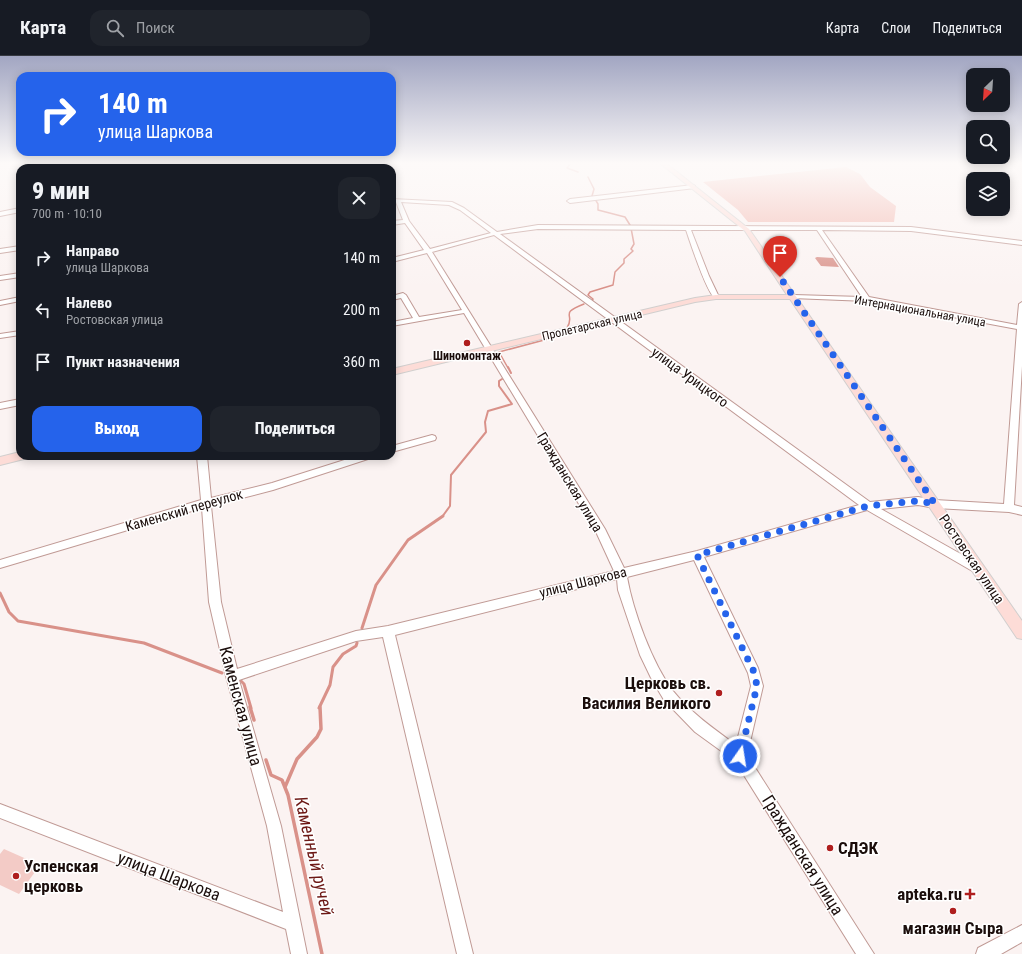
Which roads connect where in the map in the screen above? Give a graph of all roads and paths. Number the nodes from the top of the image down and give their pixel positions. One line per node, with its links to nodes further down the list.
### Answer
1 (398, 206): 6 (street, Гражданская улица)
2 (456, 206): 11 (street, улица Урицкого)
3 (716, 206): 9 (main road, Ростовская улица)
4 (16, 211): 5 (street)
5 (0, 214)
6 (406, 221): 7 (street); 15 (street, Гражданская улица)
7 (396, 222)
8 (688, 228): 9 (street); 11 (street); 20 (street)
9 (745, 228): 10 (street); 21 (main road, Ростовская улица)
10 (818, 228): 12 (street); 22 (street)
11 (493, 233): 15 (street); 28 (street, улица Урицкого)
12 (1022, 243)
13 (16, 249): 14 (street)
14 (0, 251)
15 (429, 252): 16 (street); 26 (street, Гражданская улица)
16 (396, 259)
17 (16, 276): 18 (street)
18 (0, 278)
19 (396, 297): 27 (street)
20 (716, 297): 21 (main road, Пролетарская улица); 28 (main road, Пролетарская улица)
21 (794, 297): 22 (street, Интернациональная улица); 44 (main road, Ростовская улица)
22 (867, 299): 30 (street, Интернациональная улица)
23 (16, 300): 24 (street)
24 (0, 303)
25 (1022, 304): 30 (street)
26 (466, 311): 27 (street); 33 (street, Гражданская улица)
27 (417, 319): 29 (street)
28 (612, 321): 33 (main road, Пролетарская улица); 45 (street, улица Урицкого)
29 (396, 323)
30 (1021, 328): 46 (street)
31 (16, 333): 32 (street)
32 (0, 336)
33 (490, 349): 34 (main road, Пролетарская улица); 51 (street, Гражданская улица)
34 (396, 371)
35 (16, 400): 36 (street)
36 (0, 406)
37 (432, 438): 38 (street)
38 (396, 448)
39 (16, 457): 40 (main road)
40 (0, 460)
41 (202, 460): 43 (street, Каменская улица)
42 (355, 460): 43 (street, Каменский переулок)
43 (205, 503): 49 (street, Каменский переулок); 54 (street, Каменская улица)
44 (935, 504): 45 (street, улица Шаркова); 46 (street, улица Шаркова); 50 (main road, Ростовская улица)
45 (868, 506): 48 (street, улица Шаркова); 50 (street, улица Урицкого)
46 (1009, 508): 47 (street, улица Шаркова)
47 (1022, 511)
48 (697, 555): 51 (street, улица Шаркова); 55 (street)
49 (0, 564)
50 (979, 570): 53 (main road, Ростовская улица)
51 (621, 573): 52 (street, улица Шаркова); 55 (street, Гражданская улица)
52 (388, 631): 54 (street, улица Шаркова); 60 (street)
53 (1022, 633)
54 (232, 676): 57 (street, Каменская улица)
55 (740, 756): 61 (street, Гражданская улица)
56 (0, 811): 57 (street, улица Шаркова)
57 (293, 924): 59 (street, Каменская улица)
58 (1022, 933): 62 (street)
59 (299, 954)
60 (465, 954)
61 (866, 954)
62 (984, 954)

